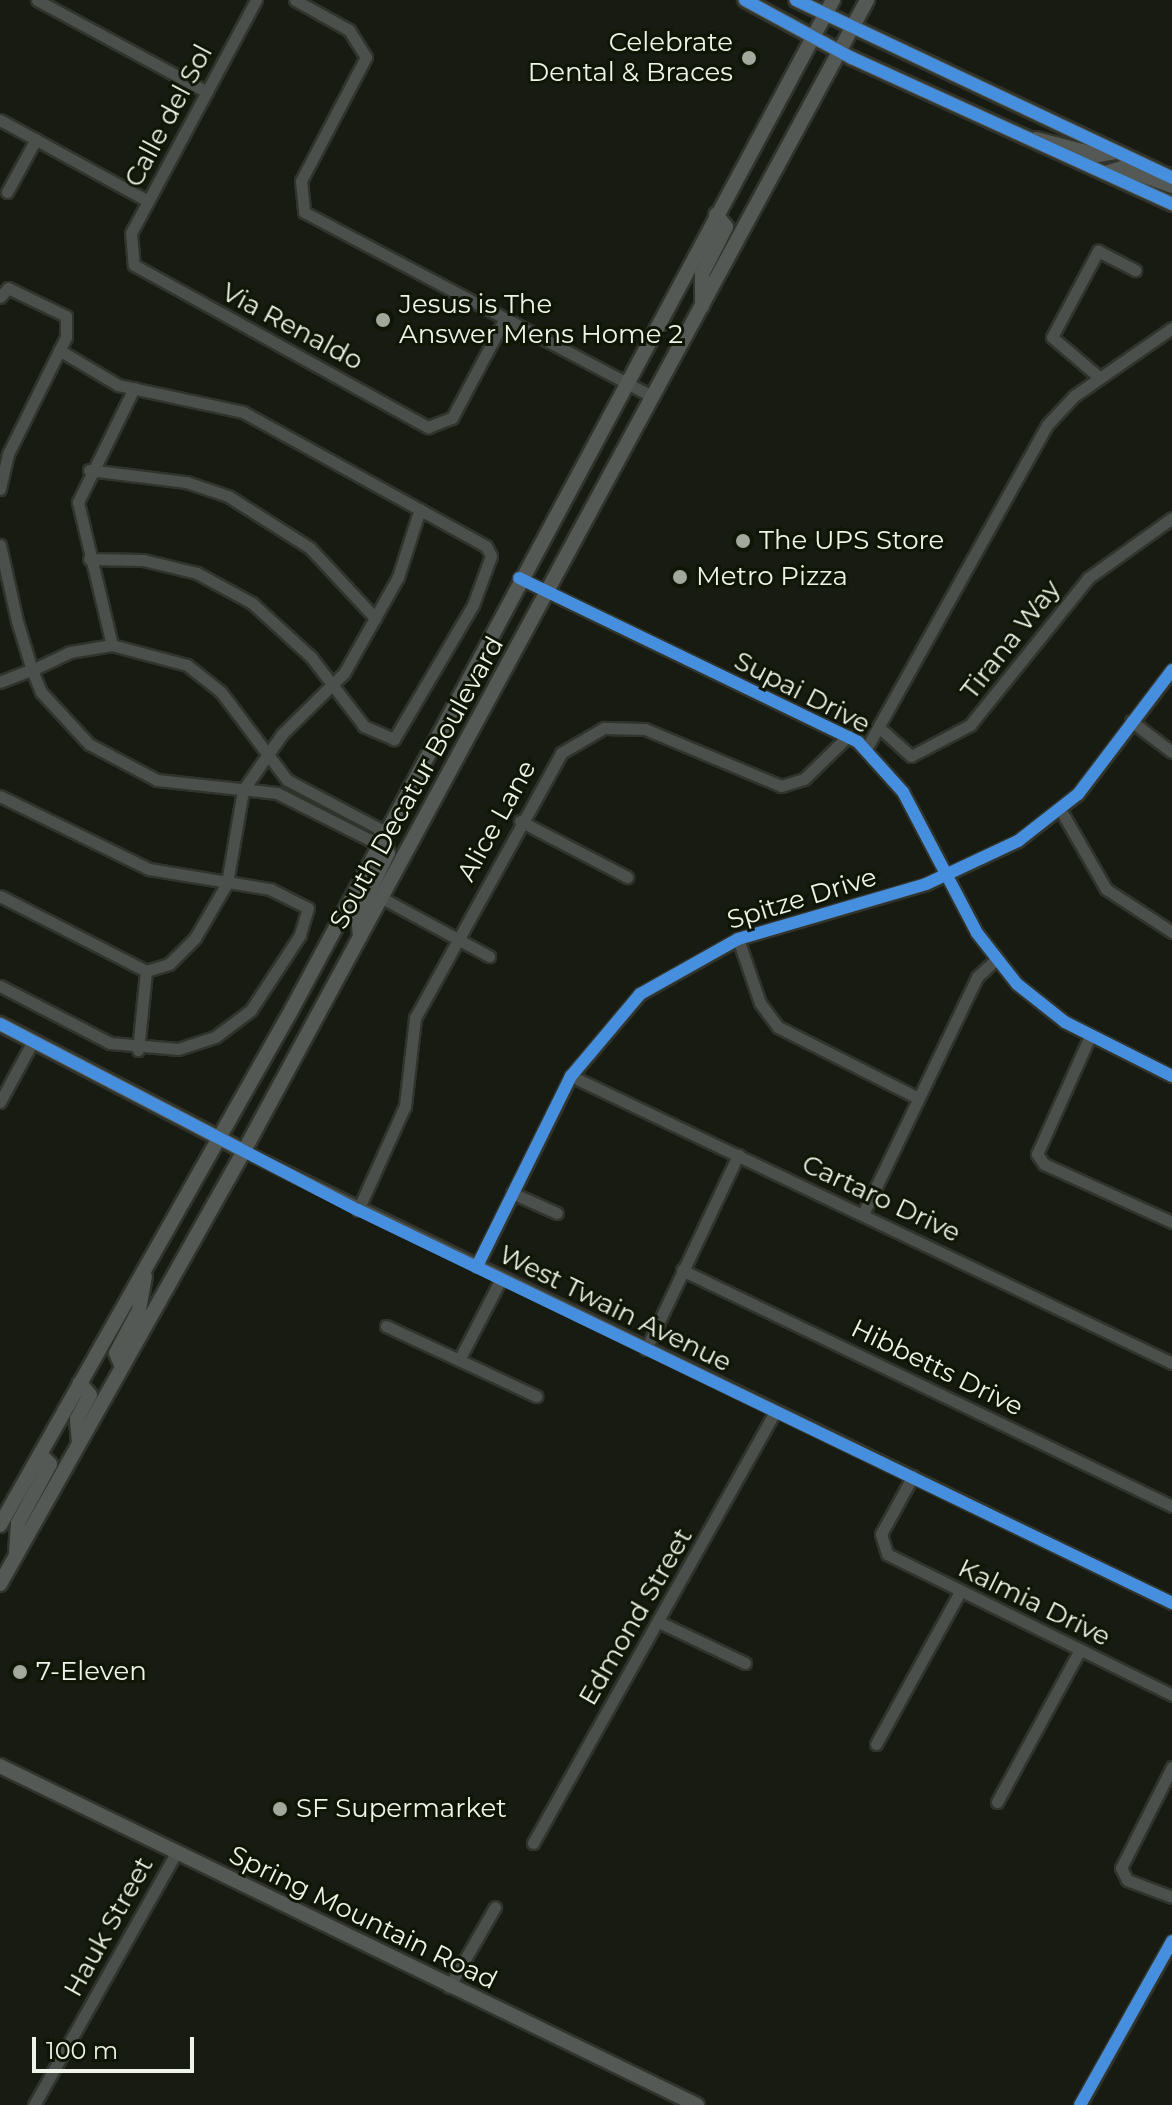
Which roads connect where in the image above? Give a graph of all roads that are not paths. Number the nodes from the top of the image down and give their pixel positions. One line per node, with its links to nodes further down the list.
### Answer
1 (37, 0): 12 (street)
2 (256, 0): 12 (street, Calle del Sol)
3 (295, 0): 28 (street)
4 (745, 0): 10 (main road)
5 (796, 0): 8 (main road)
6 (833, 0): 8 (main road, South Decatur Boulevard)
7 (867, 0): 9 (main road, South Decatur Boulevard)
8 (824, 15): 9 (main road); 10 (main road, South Decatur Boulevard)
9 (852, 29): 11 (main road, South Decatur Boulevard); 16 (main road)
10 (813, 38): 11 (main road); 23 (main road, South Decatur Boulevard)
11 (839, 52): 15 (main road); 27 (main road, South Decatur Boulevard)
12 (207, 92): 21 (street, Calle del Sol)
13 (0, 120): 14 (street)
14 (36, 139): 20 (street); 21 (street)
15 (1028, 139): 16 (main road); 17 (main road)
16 (1116, 152): 18 (main road)
17 (1105, 173): 19 (main road); 22 (main road)
18 (1172, 178)
19 (1172, 186)
20 (7, 192)
21 (148, 201): 24 (street, Calle del Sol)
22 (1172, 204)
23 (716, 214): 27 (main road); 32 (main road, South Decatur Boulevard)
24 (128, 255): 28 (street, Via Renaldo)
25 (1135, 270): 31 (street)
26 (0, 297): 30 (street)
27 (702, 306): 34 (main road, South Decatur Boulevard)
28 (503, 322): 32 (street)
29 (1172, 328): 31 (street)
30 (59, 350): 33 (street); 36 (street)
31 (1100, 378): 50 (street)
32 (623, 386): 34 (street); 41 (main road, South Decatur Boulevard)
33 (134, 388): 35 (street); 37 (street)
34 (653, 397): 42 (main road, South Decatur Boulevard)
35 (89, 470): 40 (street); 43 (street)
36 (0, 489)
37 (420, 509): 43 (street); 48 (street)
38 (1172, 518): 50 (street, Tirana Way)
39 (0, 545): 45 (street)
40 (89, 559): 44 (street); 48 (street)
41 (519, 578): 42 (street, Supai Drive); 59 (main road, South Decatur Boulevard)
42 (547, 593): 51 (street, Supai Drive); 64 (main road, South Decatur Boulevard)
43 (375, 618): 48 (street)
44 (112, 645): 45 (street); 54 (street)
45 (32, 670): 47 (street); 55 (street)
46 (1172, 670): 49 (street, Spitze Drive)
47 (0, 682)
48 (332, 687): 54 (street)
49 (1131, 721): 53 (street); 57 (street, Spitze Drive)
50 (884, 733): 52 (street)
51 (848, 736): 52 (street, Supai Drive); 58 (street, Alice Lane)
52 (869, 751): 60 (street, Supai Drive)
53 (1172, 752)
54 (265, 754): 55 (street); 59 (street)
55 (243, 790): 59 (street); 62 (street)
56 (0, 796): 62 (street)
57 (1060, 809): 60 (street, Spitze Drive); 65 (street)
58 (520, 821): 61 (street); 67 (street, Alice Lane)
59 (382, 839): 66 (main road); 81 (main road, South Decatur Boulevard)
60 (947, 876): 68 (street, Spitze Drive); 70 (street, Supai Drive)
61 (627, 877)
62 (227, 883): 71 (street); 76 (street)
63 (0, 896): 71 (street)
64 (382, 898): 66 (main road, South Decatur Boulevard); 67 (street)
65 (1172, 932)
66 (360, 938): 82 (main road, South Decatur Boulevard)
67 (458, 939): 69 (street); 85 (street, Alice Lane)
68 (738, 939): 77 (street, Spitze Drive); 79 (street)
69 (489, 956)
70 (996, 959): 74 (street, Supai Drive); 79 (street)
71 (146, 971): 76 (street)
72 (0, 986): 76 (street)
73 (0, 1024): 75 (main road, West Twain Avenue)
74 (1090, 1036): 78 (street, Supai Drive); 88 (street)
75 (33, 1041): 80 (street); 81 (main road, West Twain Avenue)
76 (138, 1050)
77 (571, 1076): 83 (street, Cartaro Drive); 84 (street, Spitze Drive)
78 (1172, 1076)
79 (918, 1098): 87 (street)
80 (0, 1102)
81 (219, 1138): 82 (main road, West Twain Avenue); 89 (main road, South Decatur Boulevard)
82 (244, 1151): 85 (street, West Twain Avenue); 97 (main road, South Decatur Boulevard)
83 (738, 1155): 87 (street, Cartaro Drive); 91 (street)
84 (512, 1193): 86 (street); 90 (street, Spitze Drive)
85 (358, 1210): 90 (street, West Twain Avenue)
86 (557, 1213)
87 (863, 1214): 96 (street, Cartaro Drive)
88 (1172, 1222)
89 (147, 1265): 97 (main road); 98 (main road, South Decatur Boulevard)
90 (477, 1266): 92 (street, West Twain Avenue)
91 (682, 1270): 94 (street); 104 (street, Hibbetts Drive)
92 (501, 1279): 94 (street, West Twain Avenue); 95 (street)
93 (386, 1326): 95 (street)
94 (646, 1349): 100 (street, West Twain Avenue)
95 (459, 1360): 99 (street)
96 (1172, 1363)
97 (122, 1367): 101 (main road, South Decatur Boulevard)
98 (80, 1383): 101 (main road); 102 (main road, South Decatur Boulevard)
99 (536, 1396)
100 (775, 1411): 103 (street, West Twain Avenue); 110 (street, Edmond Street)
101 (79, 1444): 106 (main road, South Decatur Boulevard)
102 (40, 1454): 105 (main road, South Decatur Boulevard); 106 (main road)
103 (913, 1476): 108 (street, Kalmia Drive); 109 (street, West Twain Avenue)
104 (1172, 1506)
105 (0, 1525)
106 (15, 1557): 107 (main road, South Decatur Boulevard)
107 (0, 1584)
108 (960, 1592): 111 (street, Kalmia Drive); 114 (street)
109 (1172, 1603)
110 (661, 1623): 112 (street); 118 (street, Edmond Street)
111 (1080, 1650): 113 (street, Kalmia Drive); 117 (street)
112 (745, 1663)
113 (1172, 1695)
114 (876, 1744)
115 (1172, 1767): 120 (street)
116 (3, 1773): 119 (main road, Spring Mountain Road)
117 (997, 1802)
118 (533, 1843)
119 (175, 1855): 124 (main road, Spring Mountain Road); 125 (street, Hauk Street)
120 (1172, 1897)
121 (495, 1907): 124 (street)
122 (1172, 1941): 123 (street)
123 (1167, 1961): 127 (street)
124 (449, 1987): 126 (main road, Spring Mountain Road)
125 (34, 2105)
126 (697, 2105)
127 (1080, 2105)

